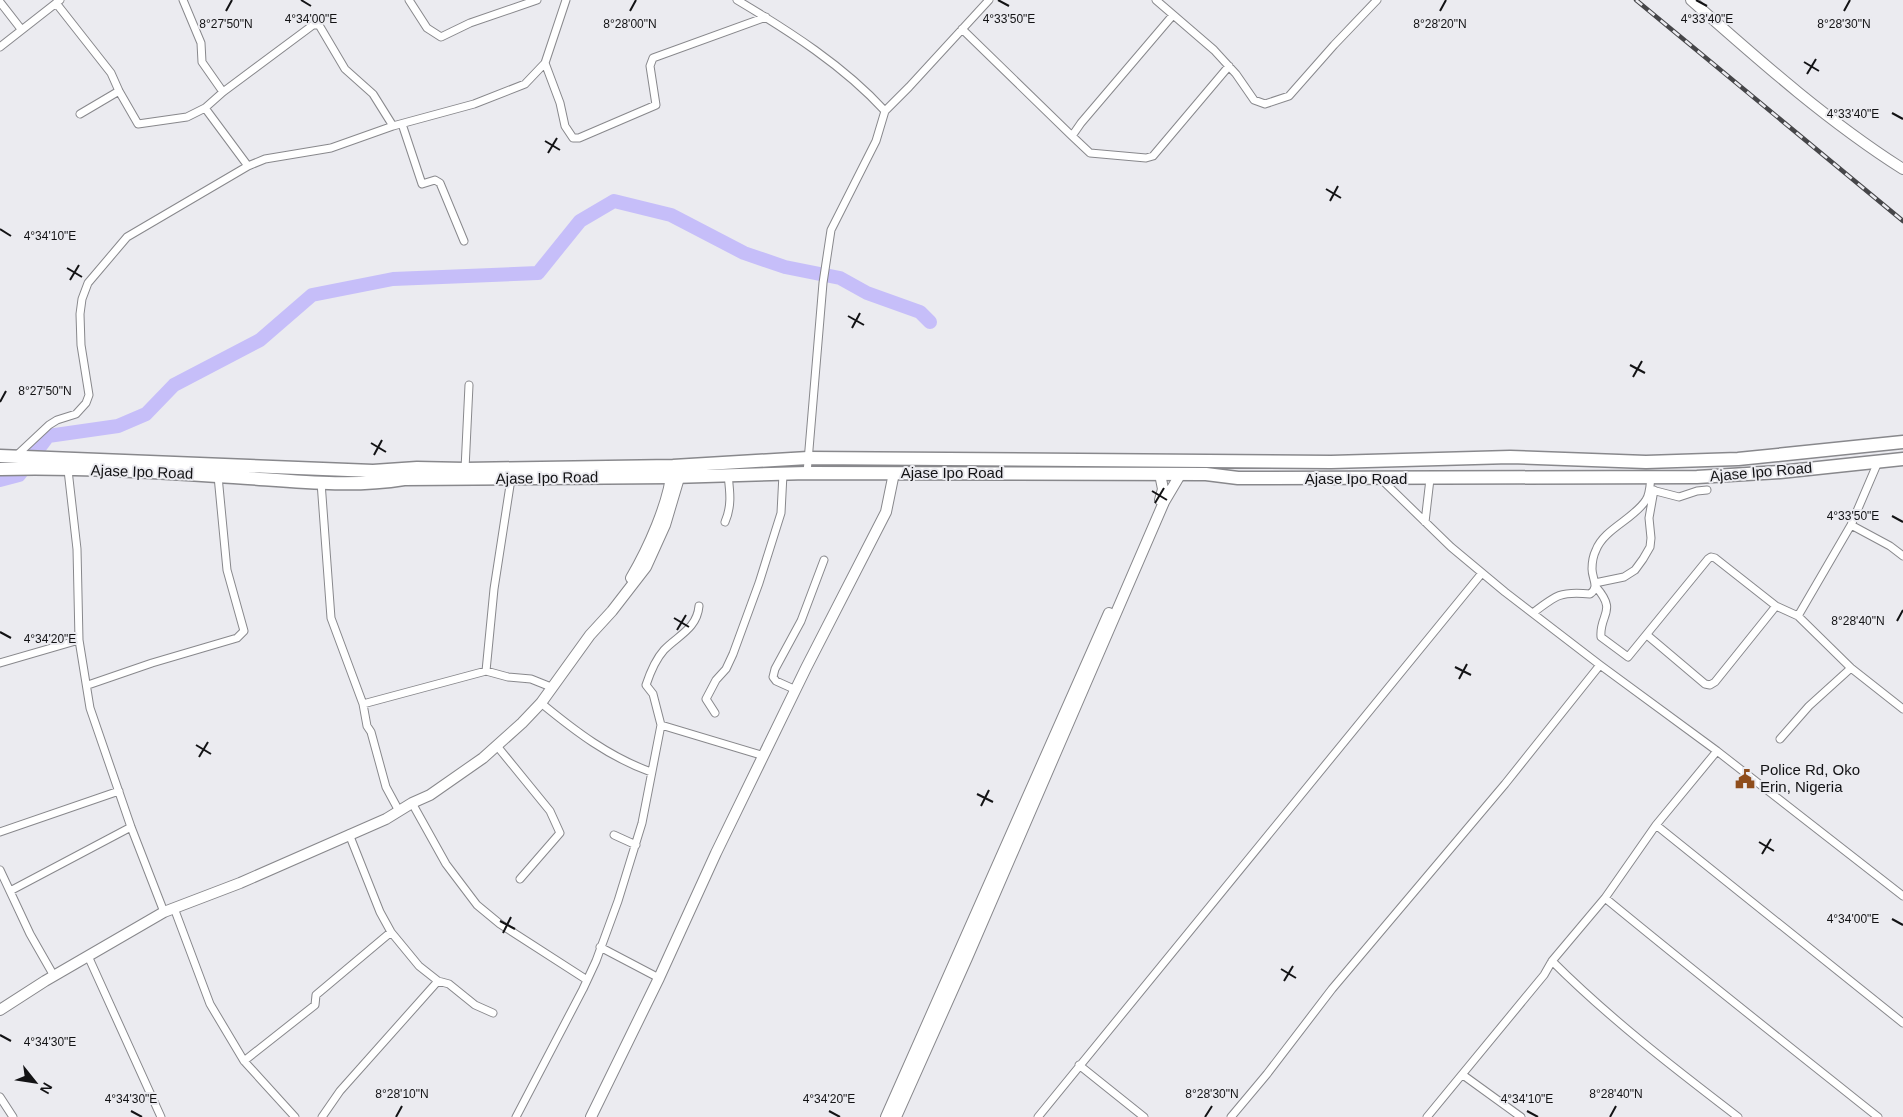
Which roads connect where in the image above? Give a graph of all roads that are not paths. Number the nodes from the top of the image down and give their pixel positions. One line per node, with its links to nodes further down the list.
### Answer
1 (183, 0): 20 (street)
2 (409, 0): 3 (street)
3 (537, 0)
4 (566, 0): 17 (street)
5 (737, 0): 13 (street)
6 (989, 0): 15 (street)
7 (1156, 0): 12 (street)
8 (1377, 0): 18 (street)
9 (1691, 0): 28 (street)
10 (0, 2): 14 (street)
11 (58, 2): 14 (street); 19 (street)
12 (1173, 15): 18 (street); 26 (street)
13 (766, 17): 17 (street); 22 (street)
14 (21, 29): 16 (street)
15 (962, 29): 22 (street); 26 (street)
16 (0, 47)
17 (545, 63): 24 (street)
18 (1229, 66): 26 (street)
19 (119, 91): 21 (street); 23 (street)
20 (223, 92): 21 (street); 25 (street)
21 (205, 108): 27 (street)
22 (885, 111): 34 (street)
23 (80, 114)
24 (402, 124): 25 (street); 29 (street)
25 (392, 126): 27 (street)
26 (1072, 136)
27 (248, 166): 33 (street)
28 (1903, 169)
29 (464, 241)
30 (469, 385): 39 (street)
31 (1903, 442): 35 (highway, Ajase Ipo Road)
32 (0, 456): 33 (highway, Ajase Ipo Road)
33 (23, 456): 38 (highway, Ajase Ipo Road)
34 (808, 458): 35 (highway, Ajase Ipo Road); 42 (highway, Ajase Ipo Road); 43 (street)
35 (1750, 458): 49 (highway)
36 (1903, 459): 37 (highway, Ajase Ipo Road)
37 (1878, 462): 49 (highway, Ajase Ipo Road); 60 (street)
38 (256, 465): 39 (highway, Ajase Ipo Road); 51 (highway)
39 (465, 468): 42 (highway, Ajase Ipo Road)
40 (6, 469): 41 (highway, Ajase Ipo Road)
41 (68, 470): 50 (highway, Ajase Ipo Road); 70 (street)
42 (677, 471): 48 (highway, Ajase Ipo Road); 53 (highway, Ajase Ipo Road); 76 (street)
43 (807, 473): 44 (highway, Ajase Ipo Road); 45 (highway, Ajase Ipo Road)
44 (894, 473): 46 (highway, Ajase Ipo Road); 77 (street)
45 (783, 474): 48 (highway, Ajase Ipo Road); 81 (street)
46 (1160, 474): 47 (highway, Ajase Ipo Road); 125 (street)
47 (1180, 474): 54 (highway, Ajase Ipo Road); 126 (street)
48 (728, 475): 58 (street)
49 (1752, 475): 56 (highway, Ajase Ipo Road)
50 (218, 476): 51 (highway, Ajase Ipo Road); 75 (street)
51 (255, 478): 55 (highway, Ajase Ipo Road)
52 (1430, 478): 54 (highway, Ajase Ipo Road); 56 (highway, Ajase Ipo Road); 59 (street)
53 (511, 479): 55 (highway, Ajase Ipo Road); 74 (street)
54 (1381, 479): 59 (street)
55 (321, 482): 79 (street)
56 (1652, 486): 57 (street); 64 (street); 64 (street)
57 (1707, 490)
58 (725, 522)
59 (1425, 522): 63 (street)
60 (1851, 525): 61 (street); 68 (street)
61 (1903, 556)
62 (824, 560): 77 (street)
63 (1482, 573): 67 (street); 116 (street)
64 (1595, 585): 67 (street); 69 (street)
65 (699, 606): 82 (street)
66 (1776, 606): 68 (street); 69 (street); 69 (street)
67 (1533, 613): 72 (street)
68 (1798, 616): 73 (street)
69 (1647, 635)
70 (80, 640): 71 (street); 75 (street)
71 (0, 663)
72 (1600, 666): 85 (street); 129 (street)
73 (1851, 668): 80 (street); 83 (street)
74 (486, 671): 76 (street); 79 (street)
75 (88, 685): 88 (street)
76 (551, 687): 78 (street)
77 (796, 690): 86 (street)
78 (540, 703): 84 (street); 87 (street)
79 (363, 704): 90 (street)
80 (1903, 709)
81 (714, 713)
82 (661, 725): 86 (street); 87 (street)
83 (1780, 739)
84 (497, 746): 89 (street); 98 (street)
85 (1717, 751): 91 (street); 100 (street)
86 (764, 756): 109 (street)
87 (651, 772): 96 (street)
88 (119, 791): 92 (street); 93 (street)
89 (412, 803): 90 (street); 110 (street)
90 (398, 812): 94 (street)
91 (1656, 825): 101 (street); 114 (street)
92 (131, 828): 99 (street); 103 (street)
93 (0, 832)
94 (349, 834): 102 (street); 104 (street)
95 (614, 835): 96 (street)
96 (636, 845): 105 (street)
97 (0, 870): 99 (street)
98 (520, 879)
99 (10, 891): 108 (street)
100 (1903, 896)
101 (1605, 898): 107 (street); 133 (street)
102 (174, 908): 103 (street); 115 (street)
103 (164, 912): 106 (street)
104 (392, 932): 111 (street); 115 (street)
105 (600, 947): 109 (street); 110 (street)
106 (88, 956): 108 (street); 120 (street)
107 (1552, 961): 117 (street); 132 (street)
108 (54, 976): 112 (street)
109 (660, 978): 124 (street)
110 (587, 980): 123 (street)
111 (438, 981): 113 (street); 122 (street)
112 (0, 1010)
113 (492, 1013)
114 (1903, 1023)
115 (244, 1061): 121 (street)
116 (1079, 1064): 127 (street); 128 (street)
117 (1463, 1075): 130 (street); 131 (street)
118 (0, 1097): 119 (street)
119 (13, 1117)
120 (161, 1117)
121 (295, 1117)
122 (322, 1117)
123 (516, 1117)
124 (591, 1117)
125 (886, 1117)
126 (896, 1117)
127 (1038, 1117)
128 (1144, 1117)
129 (1231, 1117)
130 (1427, 1117)
131 (1521, 1117)
132 (1738, 1117)
133 (1878, 1117)

